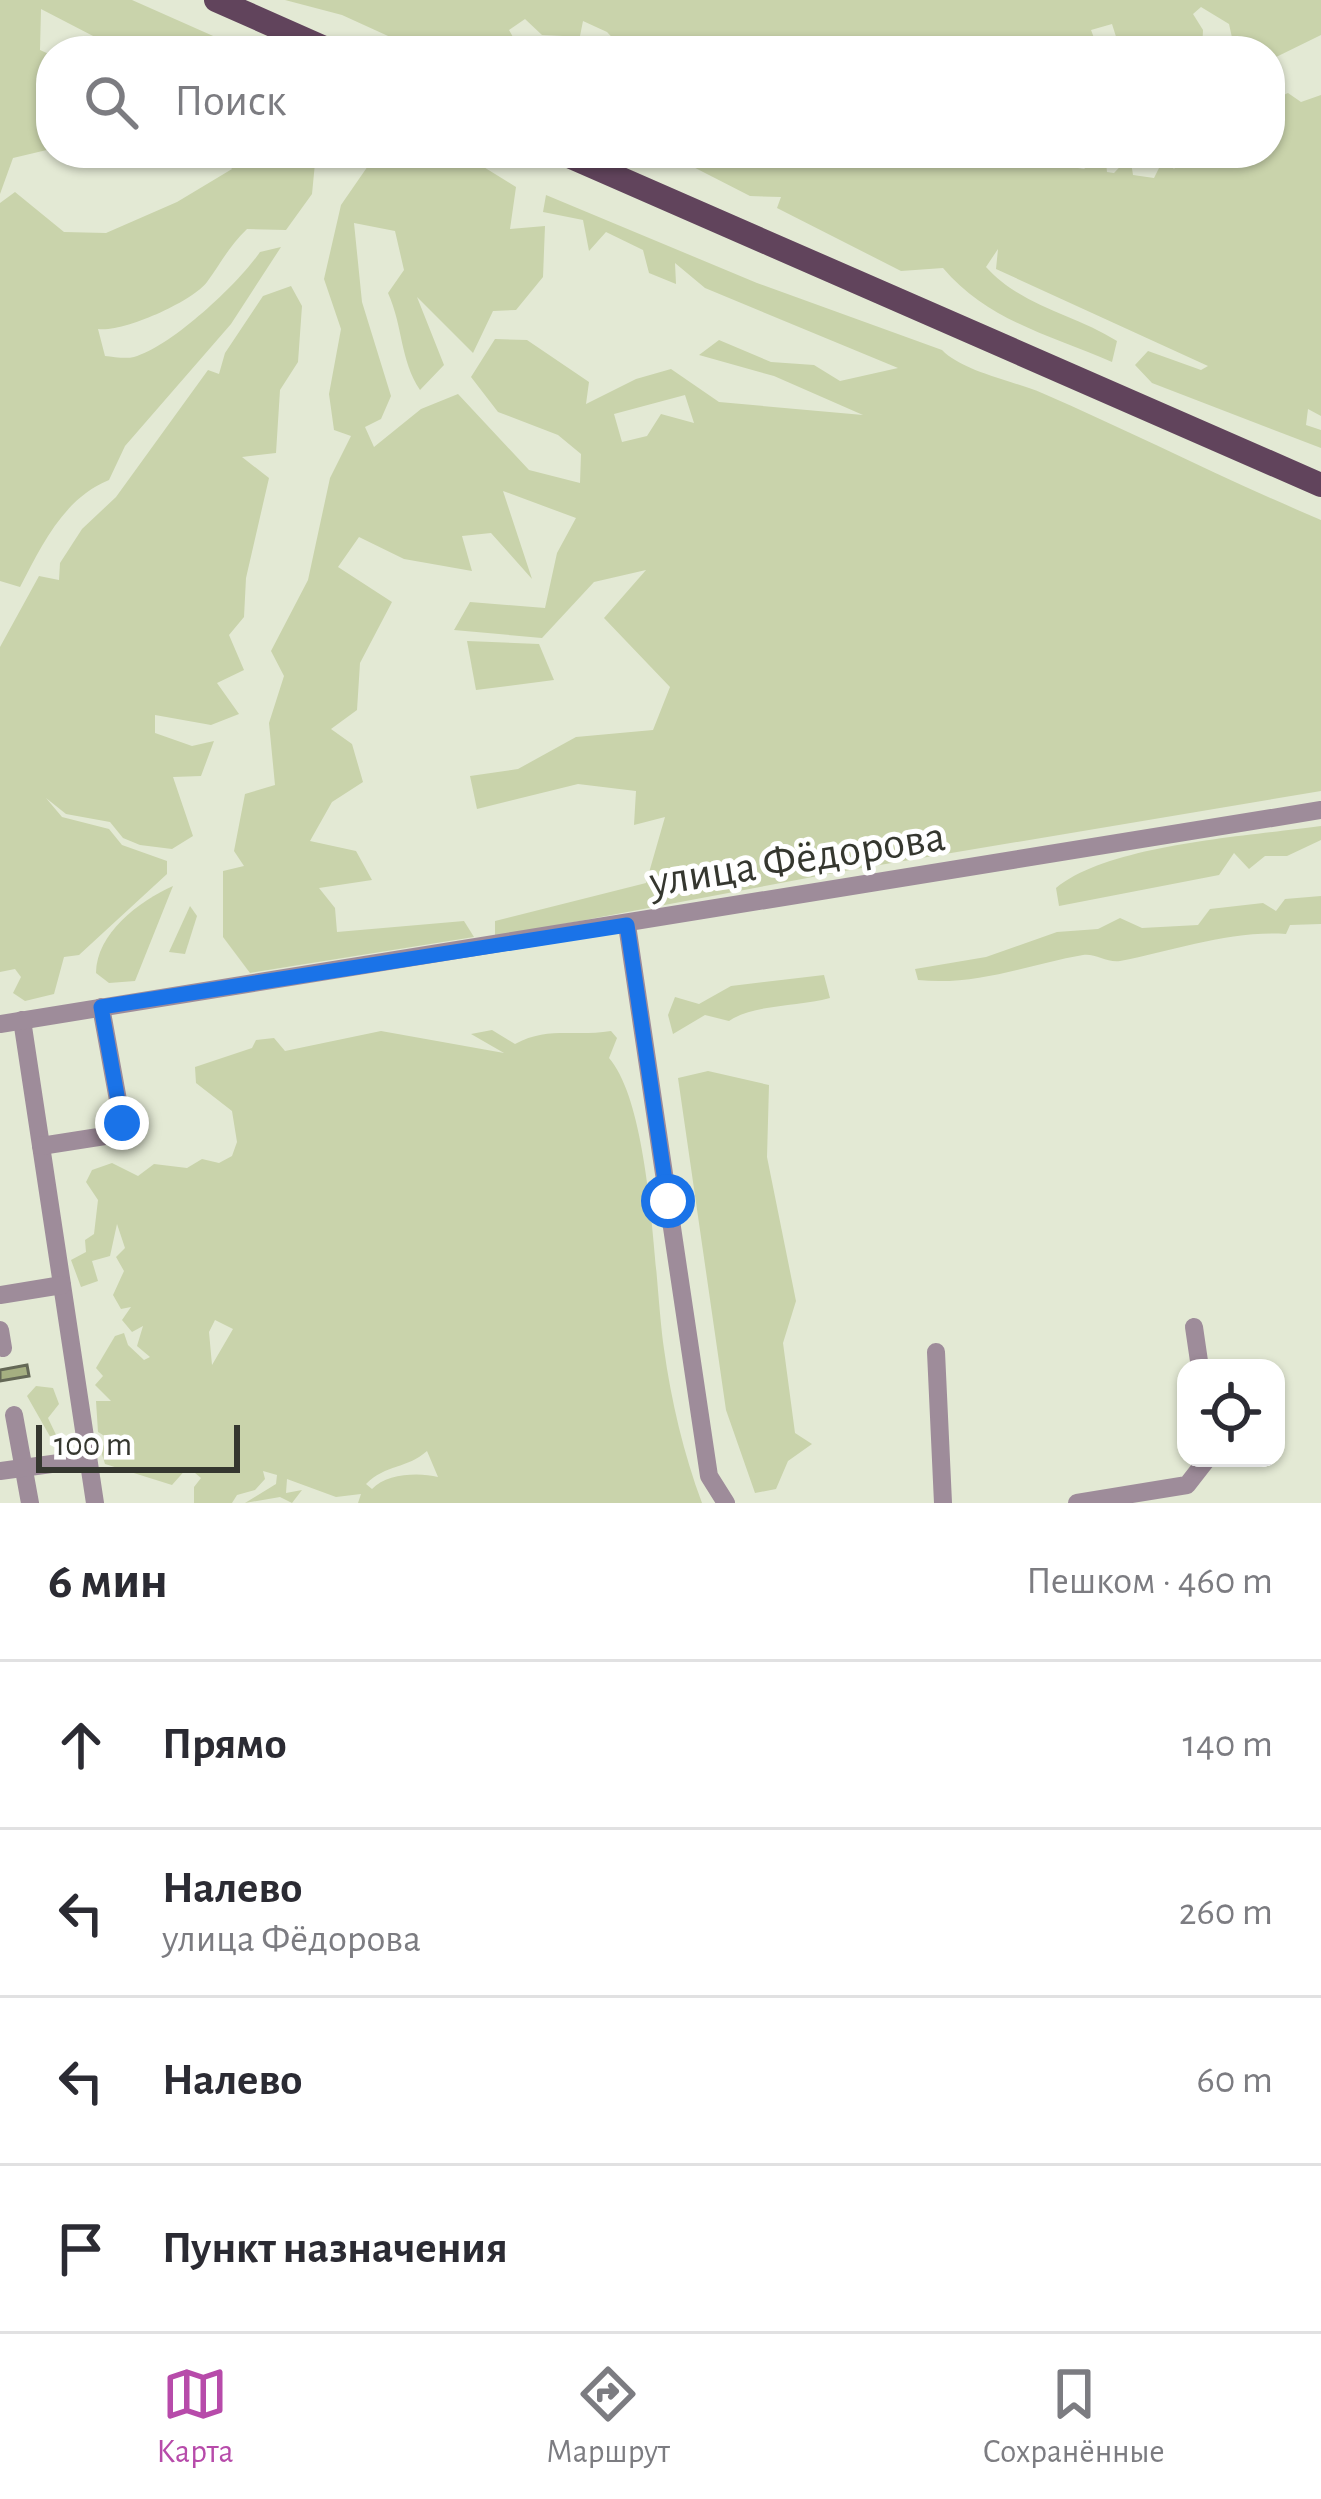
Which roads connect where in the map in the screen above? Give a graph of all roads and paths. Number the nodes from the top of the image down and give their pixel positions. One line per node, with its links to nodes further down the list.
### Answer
1 (216, 0): 2 (main road)
2 (297, 36)
3 (596, 168): 4 (main road)
4 (1321, 485)
5 (1321, 810): 6 (street, улица Фёдорова)
6 (627, 925): 7 (street, улица Фёдорова); 23 (street)
7 (101, 1007): 8 (street, улица Фёдорова); 10 (street)
8 (22, 1020): 9 (street, улица Фёдорова); 10 (street)
9 (0, 1024)
10 (41, 1146): 11 (street)
11 (62, 1285): 12 (street); 17 (street)
12 (0, 1295)
13 (1195, 1327): 15 (street)
14 (936, 1352): 24 (street)
15 (1199, 1359)
16 (14, 1415): 19 (street)
17 (88, 1459): 19 (street); 22 (street)
18 (1201, 1467): 25 (street)
19 (24, 1468): 20 (street); 21 (street)
20 (0, 1471)
21 (30, 1503)
22 (95, 1503)
23 (726, 1503)
24 (943, 1503)
25 (1077, 1503)

